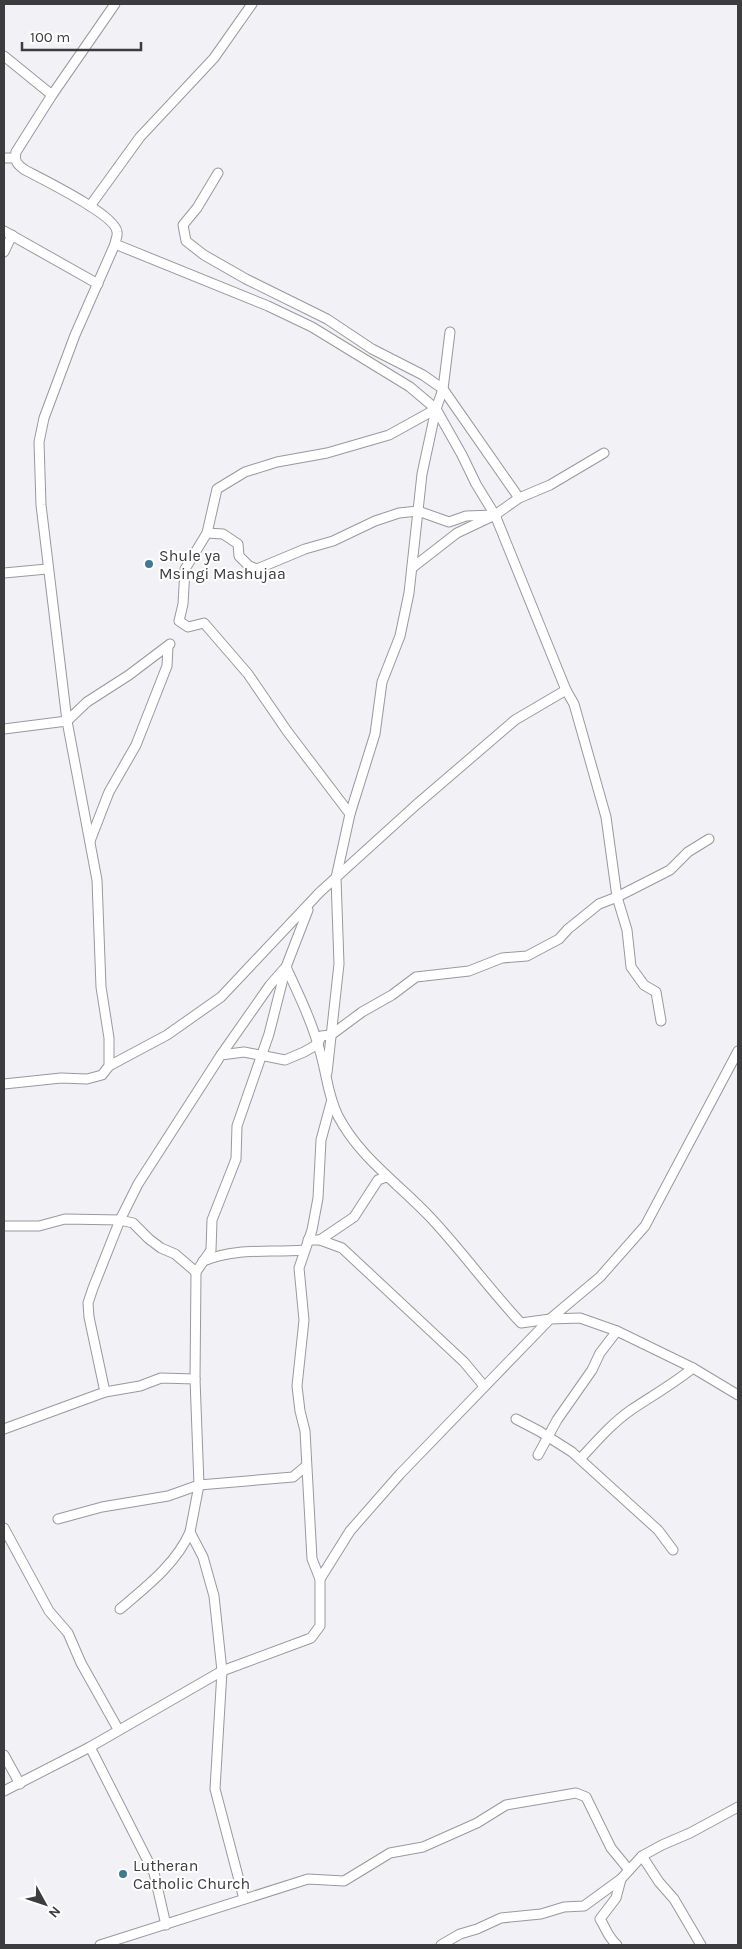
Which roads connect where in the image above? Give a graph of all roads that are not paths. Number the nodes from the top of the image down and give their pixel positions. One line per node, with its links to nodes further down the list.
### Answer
1 (115, 4): 4 (street)
2 (252, 4): 8 (street)
3 (4, 56): 4 (street)
4 (52, 95): 6 (street)
5 (4, 158): 6 (street)
6 (15, 158): 8 (street)
7 (218, 172): 14 (street)
8 (90, 206): 10 (street)
9 (8, 233): 11 (street); 12 (street)
10 (114, 244): 12 (street); 15 (street)
11 (4, 252)
12 (98, 284): 22 (street)
13 (450, 332): 14 (street)
14 (443, 389): 15 (street); 17 (street)
15 (436, 409): 18 (street); 19 (street); 20 (street)
16 (604, 453): 17 (street)
17 (519, 498): 19 (street)
18 (418, 511): 19 (street); 20 (street); 21 (street)
19 (495, 515): 21 (street); 24 (street)
20 (207, 533): 27 (street)
21 (412, 568): 27 (street)
22 (48, 569): 23 (street); 25 (street)
23 (4, 573)
24 (566, 690): 30 (street); 31 (street)
25 (67, 721): 26 (street); 29 (street); 29 (street)
26 (4, 729)
27 (350, 814): 30 (street)
28 (710, 839): 31 (street)
29 (90, 842): 40 (street)
30 (336, 878): 32 (street); 35 (street)
31 (617, 897): 34 (street); 35 (street)
32 (310, 904): 33 (street); 40 (street)
33 (286, 967): 36 (street); 38 (street); 39 (street)
34 (662, 1021)
35 (331, 1034): 36 (street); 41 (street)
36 (318, 1044): 39 (street); 41 (street)
37 (738, 1051): 52 (street)
38 (221, 1055): 39 (street); 45 (street)
39 (261, 1056): 50 (street)
40 (109, 1066): 42 (street)
41 (326, 1080): 43 (street)
42 (4, 1084)
43 (331, 1103): 44 (street); 47 (street)
44 (386, 1177): 48 (street); 52 (street)
45 (120, 1220): 46 (street); 51 (street); 57 (street)
46 (4, 1226)
47 (308, 1240): 48 (street); 49 (street)
48 (320, 1240): 56 (street)
49 (304, 1250): 50 (street); 64 (street)
50 (203, 1261): 51 (street)
51 (196, 1272): 55 (street)
52 (550, 1319): 53 (street); 56 (street)
53 (617, 1331): 54 (street); 61 (street)
54 (693, 1368): 58 (street); 63 (street)
55 (195, 1379): 57 (street); 65 (street)
56 (484, 1386): 70 (street)
57 (105, 1392): 60 (street)
58 (738, 1396)
59 (516, 1419): 61 (street)
60 (4, 1429)
61 (548, 1436): 62 (street); 63 (street)
62 (538, 1454)
63 (580, 1459): 69 (street)
64 (306, 1466): 65 (street); 70 (street)
65 (199, 1485): 66 (street); 68 (street)
66 (58, 1519)
67 (4, 1528): 73 (street)
68 (190, 1532): 71 (street); 72 (street)
69 (673, 1550)
70 (320, 1578): 72 (street)
71 (120, 1609)
72 (222, 1671): 73 (street); 82 (street)
73 (118, 1729): 74 (street)
74 (90, 1747): 76 (street); 83 (street)
75 (4, 1755): 76 (street)
76 (20, 1784): 77 (street)
77 (4, 1791)
78 (738, 1807): 79 (street)
79 (642, 1856): 80 (street); 87 (street)
80 (629, 1870): 81 (street); 82 (street)
81 (621, 1879): 85 (street); 86 (street)
82 (244, 1899): 83 (street)
83 (166, 1926): 84 (street)
84 (100, 1945)
85 (441, 1945)
86 (617, 1945)
87 (701, 1945)

